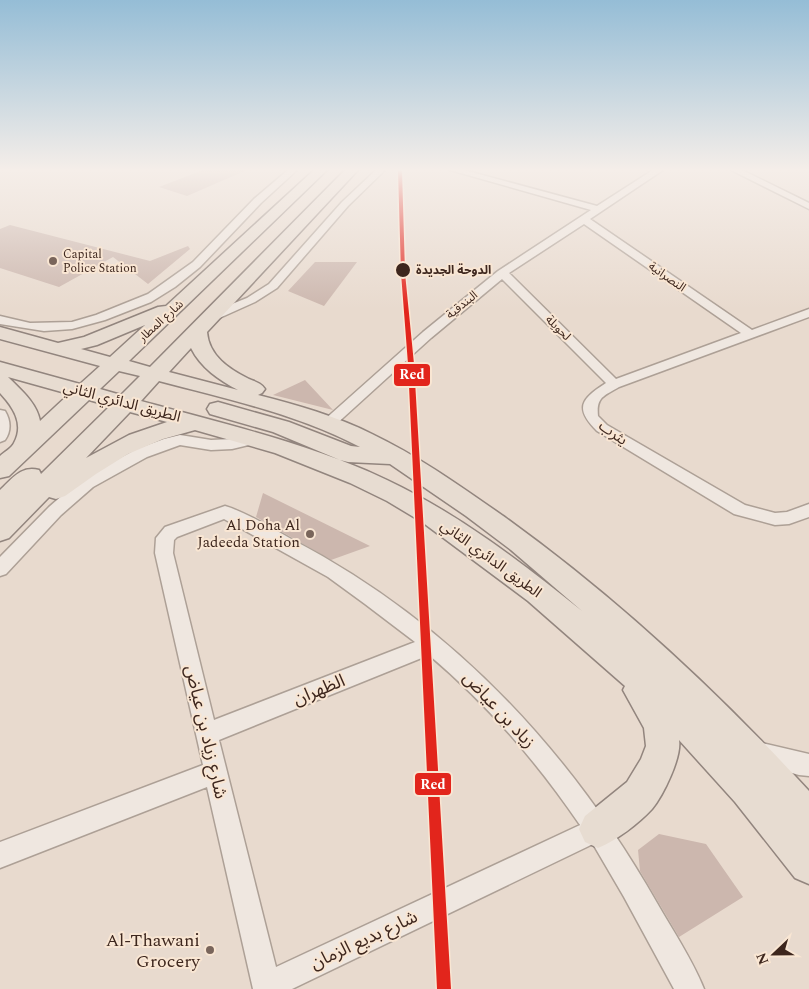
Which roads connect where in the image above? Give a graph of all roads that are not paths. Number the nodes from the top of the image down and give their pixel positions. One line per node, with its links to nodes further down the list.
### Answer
1 (245, 216): 13 (street, شارع المطار)
2 (273, 216): 8 (main road, شارع المطار)
3 (309, 216): 9 (main road, شارع المطار)
4 (316, 216): 9 (main road)
5 (334, 216): 14 (street, شارع المطار)
6 (587, 216): 7 (street, البندقية)
7 (584, 219): 10 (street, البندقية); 16 (street, النصرانية)
8 (268, 221): 11 (main road, شارع المطار); 21 (main road)
9 (304, 221): 14 (main road, شارع المطار)
10 (502, 273): 22 (street, لحويلة); 26 (street, البندقية)
11 (180, 304): 17 (main road); 21 (main road, شارع المطار)
12 (809, 313): 16 (street, يثرب)
13 (0, 320)
14 (204, 324): 21 (main road, شارع المطار); 23 (main road)
15 (0, 333): 17 (main road, الطريق الدائري الثاني)
16 (750, 334): 22 (street, يثرب)
17 (56, 348): 21 (main road, الطريق الدائري الثاني)
18 (0, 350): 21 (main road)
19 (0, 368): 21 (main road, الطريق الدائري الثاني)
20 (0, 380): 29 (main road)
21 (121, 383): 23 (main road, الطريق الدائري الثاني); 25 (main road, الطريق الدائري الثاني); 29 (main road, شارع المطار); 30 (main road); 32 (main road); 35 (main road, شارع المطار)
22 (614, 384): 33 (street, يثرب)
23 (278, 406): 26 (main road, الطريق الدائري الثاني)
24 (0, 414): 27 (street)
25 (197, 423): 28 (main road, الطريق الدائري الثاني); 35 (main road)
26 (328, 424): 30 (main road, الطريق الدائري الثاني)
27 (0, 437)
28 (256, 439): 36 (street); 38 (main road, الطريق الدائري الثاني)
29 (26, 446): 31 (main road, شارع المطار)
30 (395, 456): 40 (main road, الطريق الدائري الثاني)
31 (0, 470)
32 (0, 505)
33 (809, 510)
34 (225, 512): 37 (street, زياد بن عياض); 39 (street, شارع زياد بن عياض)
35 (0, 531)
36 (0, 568)
37 (431, 645): 39 (street, الظهران); 44 (street, زياد بن عياض)
38 (603, 645): 44 (main road); 46 (main road, الطريق الدائري الثاني)
39 (207, 734): 42 (street, شارع زياد بن عياض)
40 (749, 751): 41 (street); 43 (main road, الطريق الدائري الثاني)
41 (809, 765)
42 (215, 772): 45 (street); 47 (street, شارع زياد بن عياض)
43 (809, 819)
44 (598, 829): 47 (street, شارع بديع الزمان); 48 (street, زياد بن عياض)
45 (0, 855)
46 (809, 864)
47 (267, 987)
48 (690, 989)

